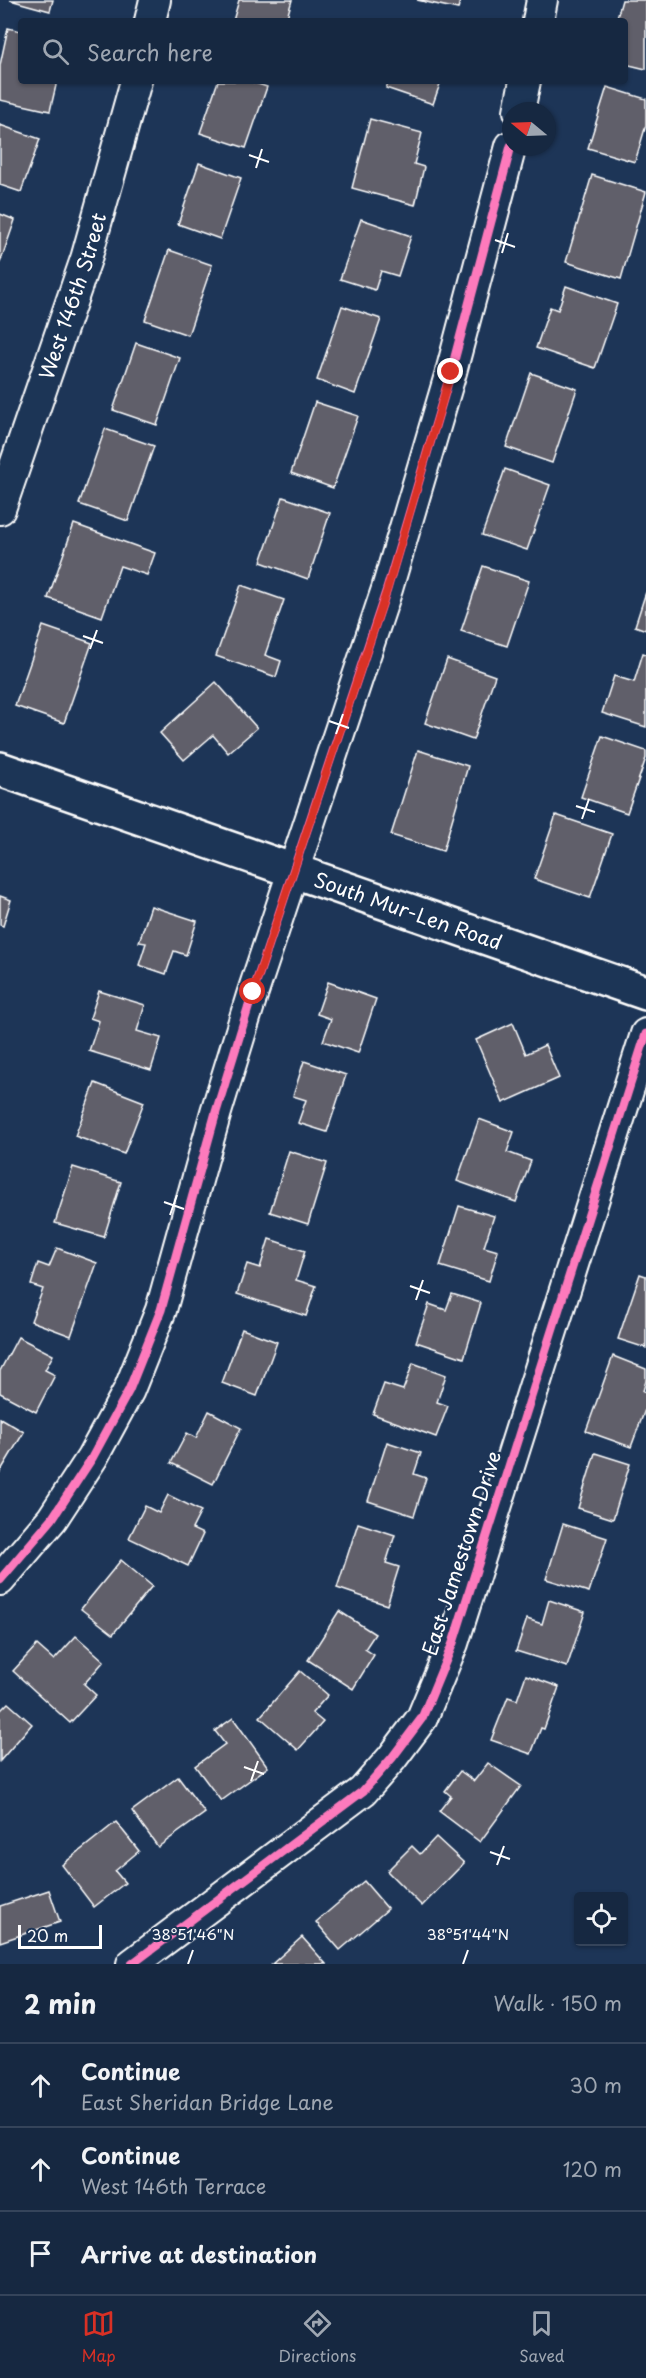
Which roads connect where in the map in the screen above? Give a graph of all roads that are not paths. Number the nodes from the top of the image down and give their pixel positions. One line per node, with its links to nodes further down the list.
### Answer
1 (155, 0): 3 (street)
2 (542, 0): 4 (street)
3 (151, 18)
4 (539, 18)
5 (135, 84): 9 (street, West 146th Street)
6 (524, 84): 7 (street)
7 (521, 102)
8 (508, 156): 11 (street)
9 (0, 509)
10 (0, 769): 11 (main road, South Mur-Len Road)
11 (295, 871): 12 (main road, South Mur-Len Road); 14 (street)
12 (646, 993)
13 (646, 1034): 15 (street, East Jamestown Drive)
14 (0, 1580)
15 (132, 1964)

